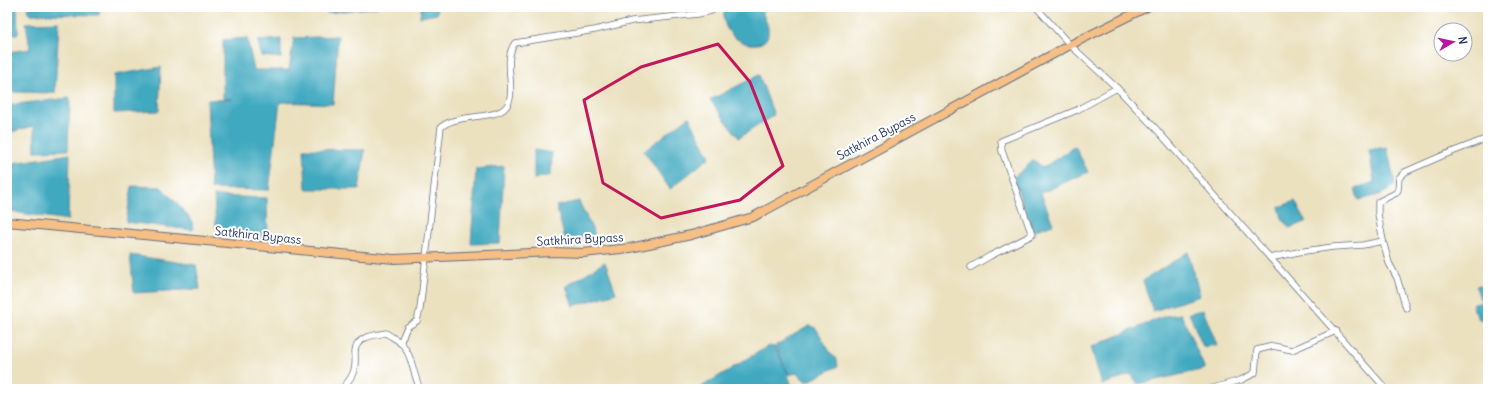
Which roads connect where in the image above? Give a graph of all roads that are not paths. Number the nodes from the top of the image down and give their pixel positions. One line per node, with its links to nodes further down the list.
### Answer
1 (717, 7): 9 (street)
2 (1036, 7): 4 (street)
3 (1147, 7): 4 (highway, Satkhira Bypass)
4 (1070, 45): 5 (street); 9 (highway, Satkhira Bypass)
5 (1118, 88): 10 (street); 11 (street)
6 (1488, 138): 8 (street)
7 (7, 222): 9 (highway, Satkhira Bypass)
8 (1383, 241): 10 (street); 12 (street)
9 (426, 257): 14 (street)
10 (1270, 258): 13 (street)
11 (971, 268)
12 (1406, 308)
13 (1336, 331): 17 (street); 18 (street)
14 (400, 343): 15 (street); 16 (street)
15 (342, 389)
16 (420, 389)
17 (1210, 389)
18 (1386, 389)

